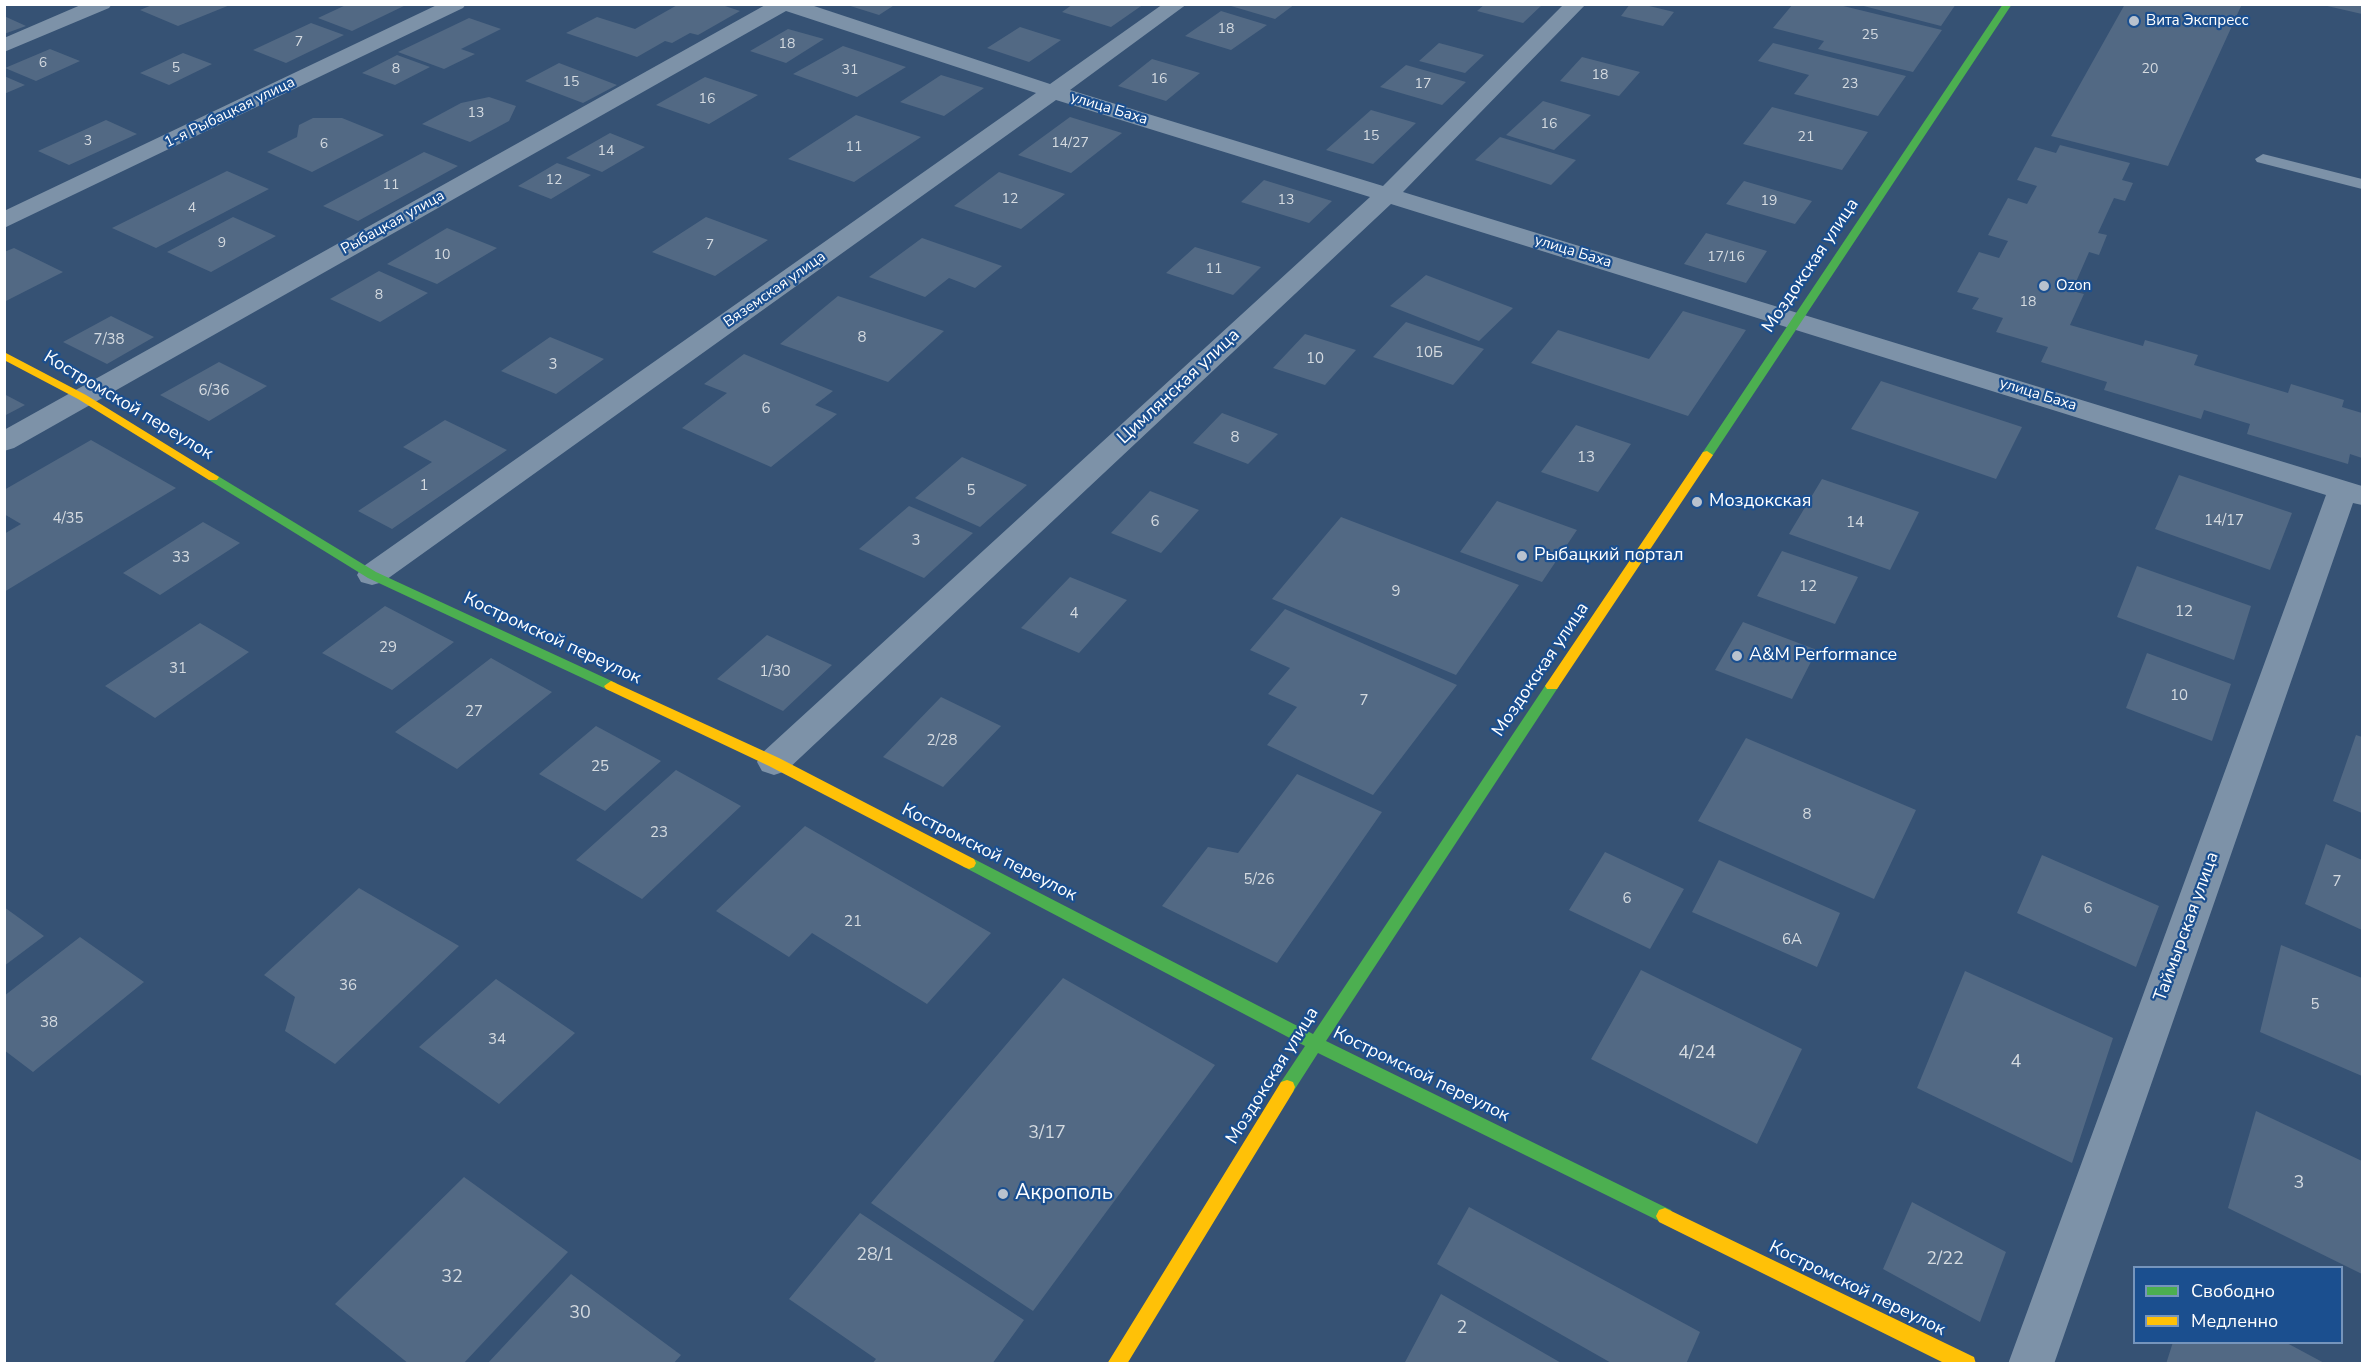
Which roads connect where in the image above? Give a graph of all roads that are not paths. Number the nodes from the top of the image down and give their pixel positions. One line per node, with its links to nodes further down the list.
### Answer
1 (102, 4): 7 (street)
2 (456, 4): 12 (street, 1-я Рыбацкая улица)
3 (784, 4): 8 (street, улица Баха); 15 (street, Рыбацкая улица)
4 (1177, 4): 8 (street, Вяземская улица)
5 (1576, 4): 11 (street, Цимлянская улица)
6 (2008, 4): 13 (main road, Моздокская улица)
7 (4, 46)
8 (1054, 92): 11 (street, улица Баха); 18 (street, Вяземская улица)
9 (2263, 159): 10 (lane)
10 (2362, 184)
11 (1387, 195): 13 (street, улица Баха); 19 (street, Цимлянская улица)
12 (4, 221)
13 (1796, 320): 17 (street, улица Баха); 20 (main road, Моздокская улица)
14 (4, 355): 15 (main road, Костромской переулок)
15 (82, 397): 16 (street, Рыбацкая улица); 18 (main road, Костромской переулок)
16 (4, 442)
17 (2353, 493): 23 (street, Таймырская улица)
18 (372, 575): 19 (main road, Костромской переулок)
19 (774, 762): 20 (main road, Костромской переулок)
20 (1314, 1043): 21 (main road, Моздокская улица); 22 (main road, Костромской переулок)
21 (1116, 1364)
22 (1968, 1364)
23 (2031, 1364)

